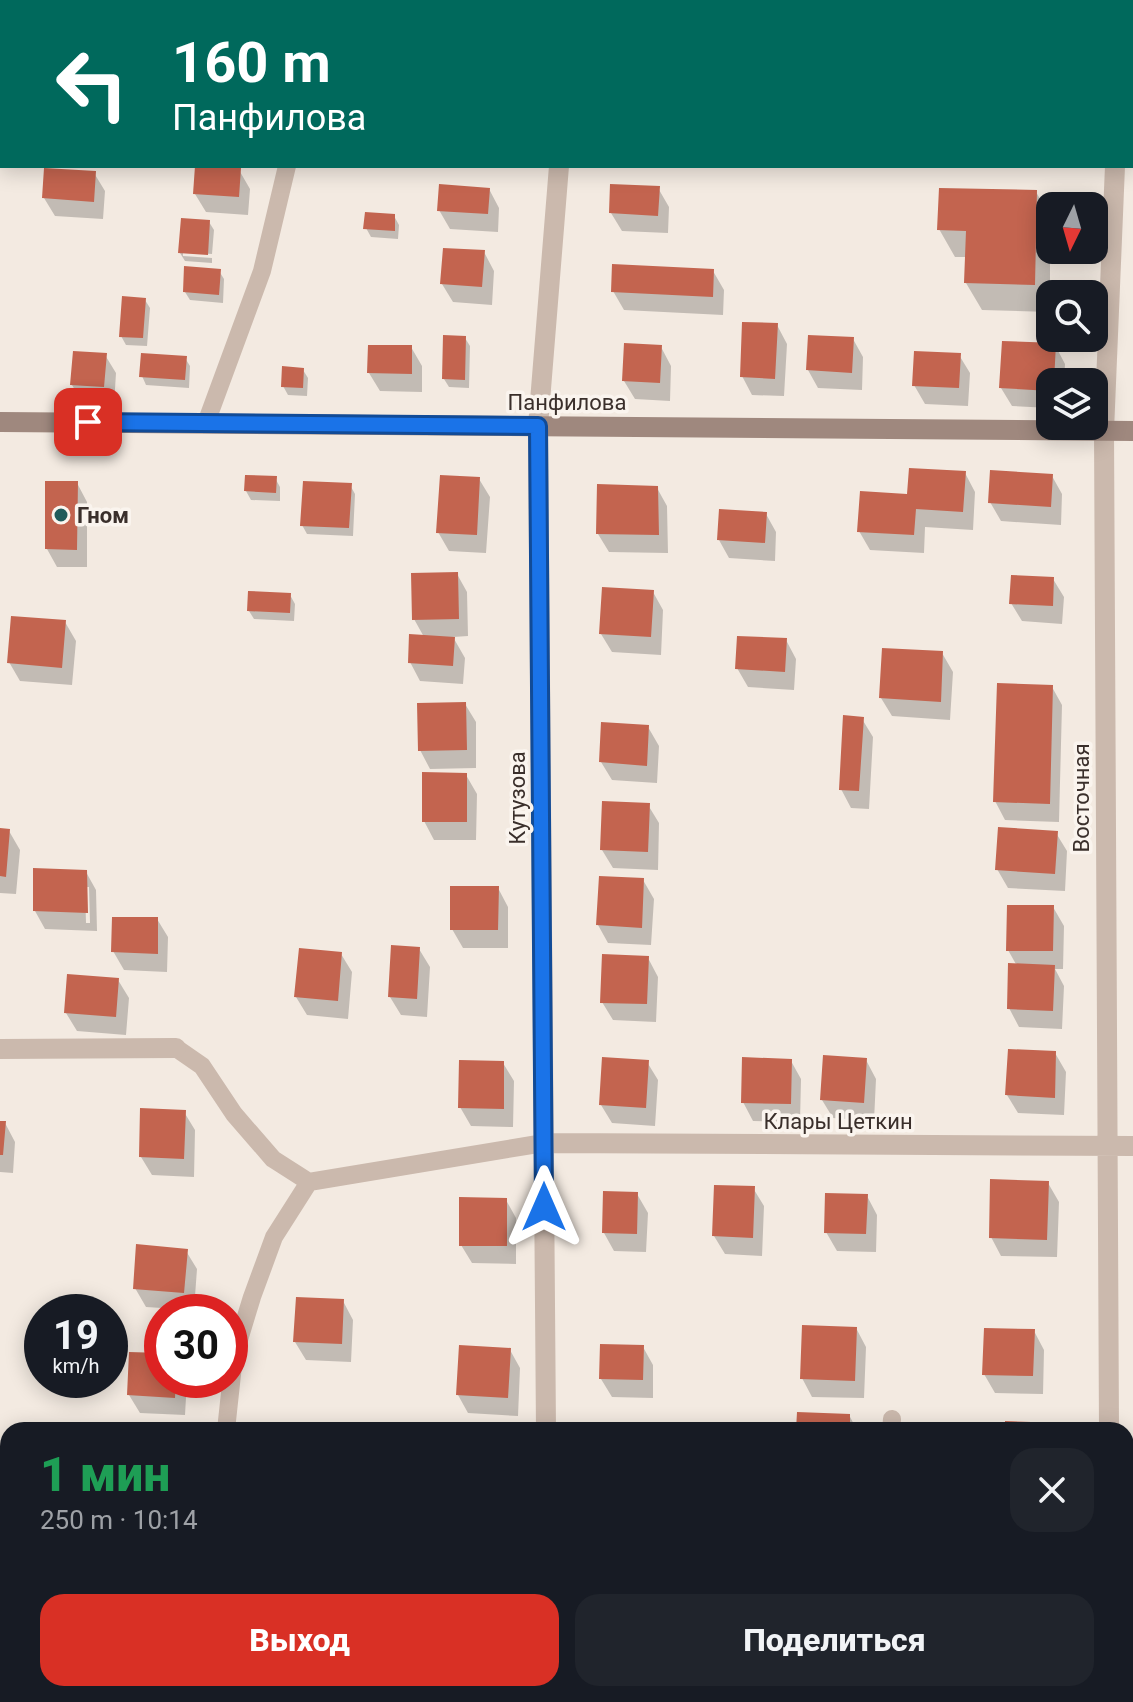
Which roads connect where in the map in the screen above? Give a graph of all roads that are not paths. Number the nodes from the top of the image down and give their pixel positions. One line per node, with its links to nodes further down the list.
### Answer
1 (287, 168): 6 (lane)
2 (559, 168): 7 (street, Кутузова)
3 (1115, 168): 4 (street, Восточная)
4 (1107, 368)
5 (0, 422): 6 (street, Панфилова)
6 (206, 423): 7 (street, Панфилова)
7 (538, 426): 8 (street, Панфилова); 14 (street, Кутузова)
8 (1036, 430)
9 (1108, 431): 10 (street, Панфилова)
10 (1133, 431)
11 (1104, 440): 15 (street, Восточная)
12 (176, 1048): 13 (street); 17 (lane)
13 (0, 1049)
14 (544, 1143): 15 (street, Клары Цеткин); 17 (lane); 19 (street, Кутузова)
15 (1107, 1146): 16 (street, Клары Цеткин); 20 (street, Восточная)
16 (1133, 1146)
17 (309, 1182): 18 (lane)
18 (227, 1422)
19 (546, 1422)
20 (1109, 1422)

